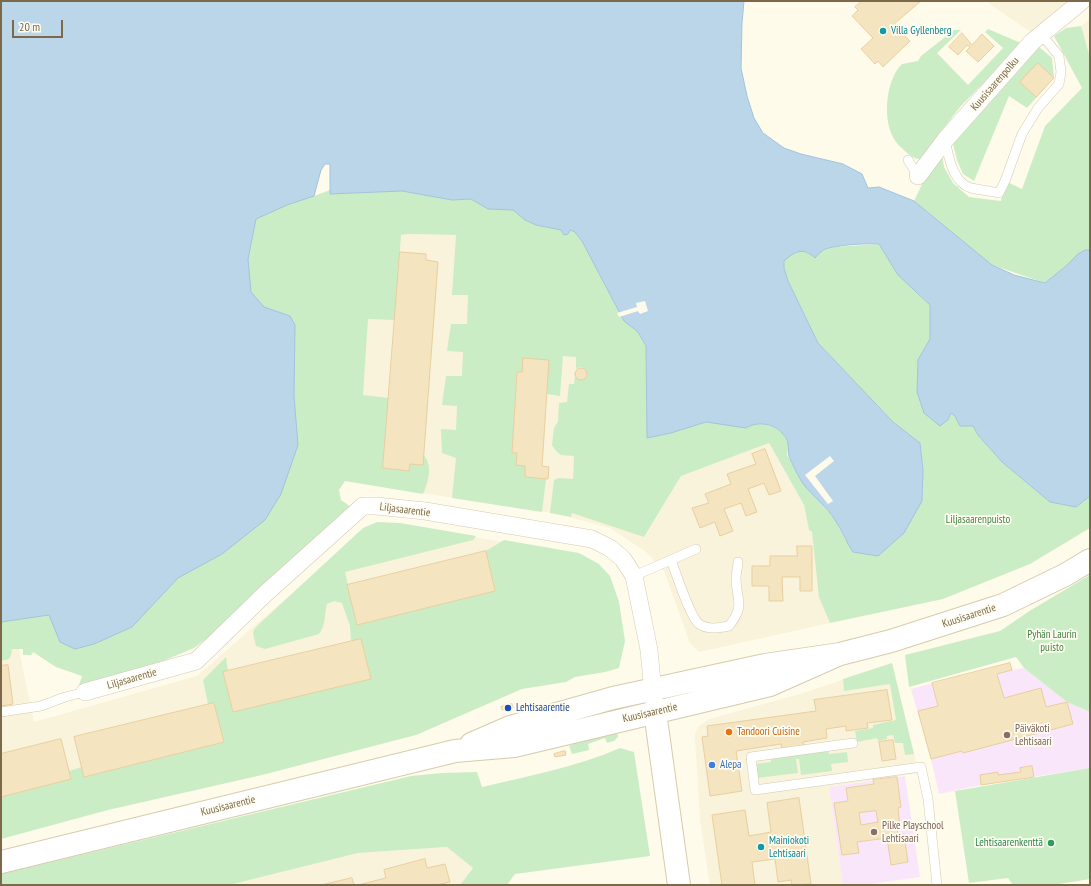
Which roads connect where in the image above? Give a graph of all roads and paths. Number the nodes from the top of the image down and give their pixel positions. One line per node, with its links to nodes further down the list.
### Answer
1 (1082, 1): 2 (street, Kuusisaarenpolku)
2 (1041, 34): 3 (street, Kuusisaarenpolku); 3 (lane)
3 (945, 140): 5 (street, Kuusisaarenpolku)
4 (908, 160): 5 (lane)
5 (918, 176)
6 (696, 549): 7 (lane)
7 (671, 560): 9 (lane); 10 (lane)
8 (1090, 560): 11 (main road, Kuusisaarentie)
9 (738, 562)
10 (634, 576): 12 (street, Liljasaarentie); 13 (street, Liljasaarentie)
11 (840, 654): 12 (main road, Kuusisaarentie); 15 (main road, Kuusisaarentie)
12 (653, 689): 15 (street, Liljasaarentie); 17 (main road, Kuusisaarentie)
13 (85, 692): 14 (lane)
14 (1, 712)
15 (655, 712): 17 (main road, Kuusisaarentie); 19 (main road)
16 (853, 743): 20 (lane)
17 (455, 751): 18 (main road, Kuusisaarentie)
18 (1, 862)
19 (679, 885)
20 (937, 885)

